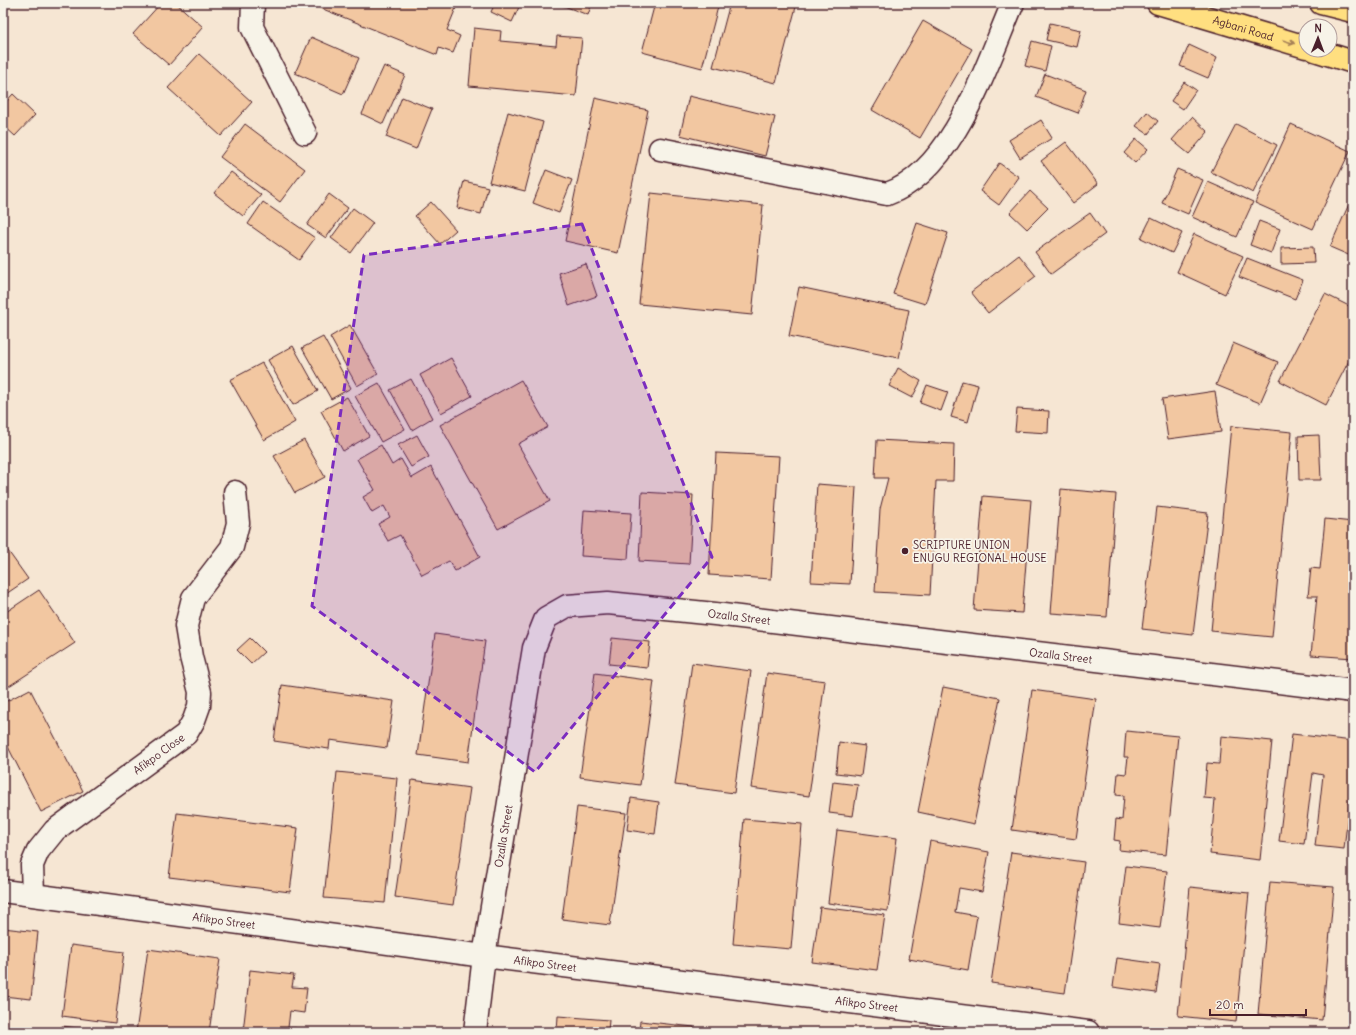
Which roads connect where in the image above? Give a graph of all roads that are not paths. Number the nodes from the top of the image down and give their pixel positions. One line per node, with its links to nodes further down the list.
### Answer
1 (253, 3): 9 (street)
2 (1013, 3): 10 (street)
3 (1158, 3): 6 (main road, Agbani Road, one-way to 6)
4 (1321, 3): 5 (main road)
5 (1353, 11)
6 (1298, 45)
7 (1338, 57): 8 (main road)
8 (1353, 62)
9 (305, 134)
10 (660, 149)
11 (235, 492): 14 (street, Afikpo Close)
12 (1353, 691): 15 (street, Ozalla Street)
13 (3, 891): 14 (street, Afikpo Street)
14 (33, 894): 15 (street, Afikpo Street)
15 (484, 956): 16 (street, Ozalla Street); 17 (street, Afikpo Street)
16 (475, 1032)
17 (1088, 1032)

